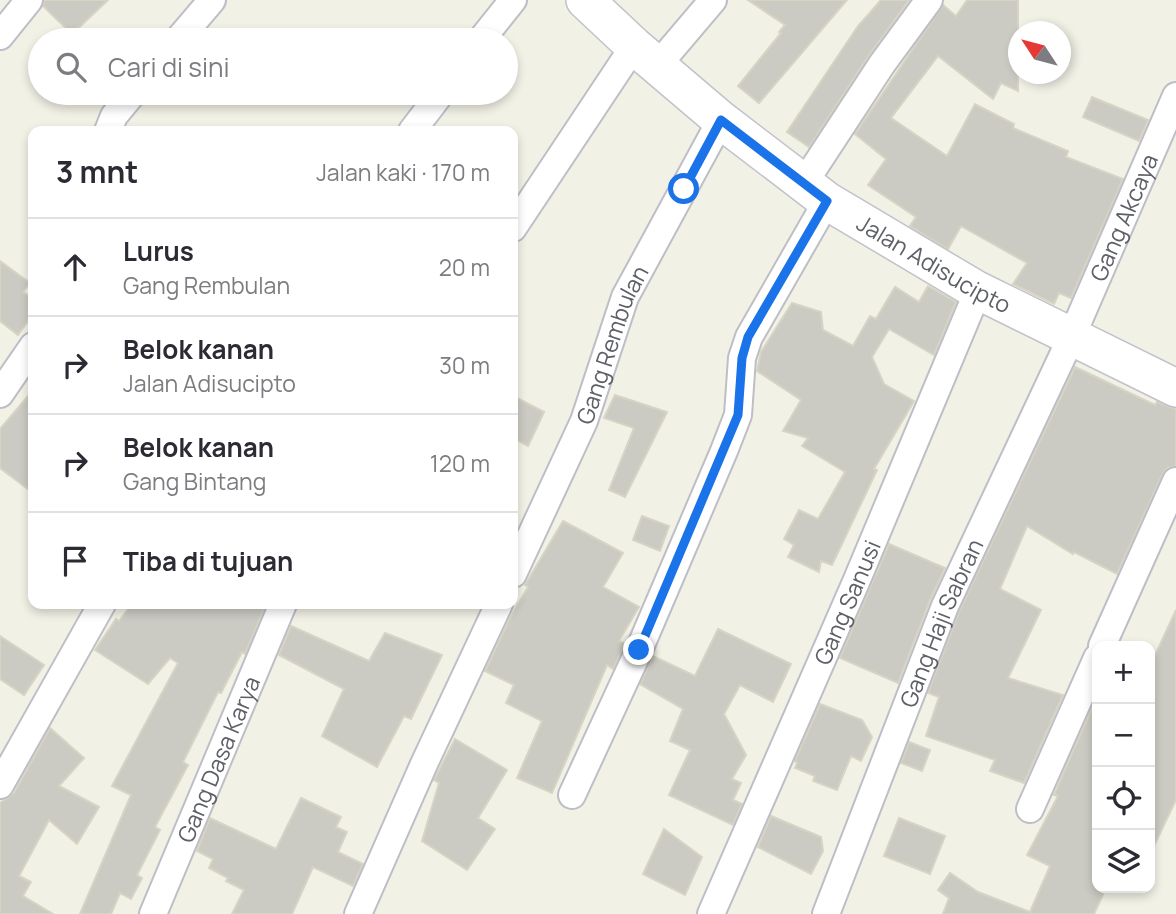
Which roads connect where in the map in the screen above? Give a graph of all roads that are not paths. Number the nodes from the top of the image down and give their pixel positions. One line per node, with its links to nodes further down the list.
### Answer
1 (29, 0): 9 (street)
2 (212, 0): 7 (street)
3 (513, 0): 8 (street)
4 (585, 0): 10 (main road, Jalan Adisucipto)
5 (713, 0): 10 (street)
6 (929, 0): 17 (street)
7 (188, 28)
8 (491, 28)
9 (0, 36)
10 (646, 56): 14 (main road, Jalan Adisucipto); 18 (street)
11 (1176, 96): 20 (street, Gang Akcaya)
12 (123, 105): 15 (street)
13 (432, 105): 16 (street)
14 (721, 120): 17 (main road, Jalan Adisucipto); 25 (street, Gang Rembulan)
15 (110, 126)
16 (416, 126)
17 (816, 192): 19 (main road, Jalan Adisucipto); 32 (street)
18 (518, 222)
19 (975, 289): 20 (main road, Jalan Adisucipto); 36 (street, Gang Sanusi)
20 (1070, 338): 22 (main road, Jalan Adisucipto); 37 (street, Gang Haji Sabran)
21 (28, 353): 23 (street)
22 (1176, 388)
23 (0, 394)
24 (1176, 481): 29 (street)
25 (518, 563)
26 (99, 609): 31 (street)
27 (281, 609): 34 (street, Gang Dasa Karya)
28 (497, 609): 35 (street)
29 (1104, 641)
30 (1092, 669): 33 (street)
31 (0, 785)
32 (572, 795)
33 (1030, 809)
34 (153, 914)
35 (358, 914)
36 (711, 914)
37 (826, 914)

